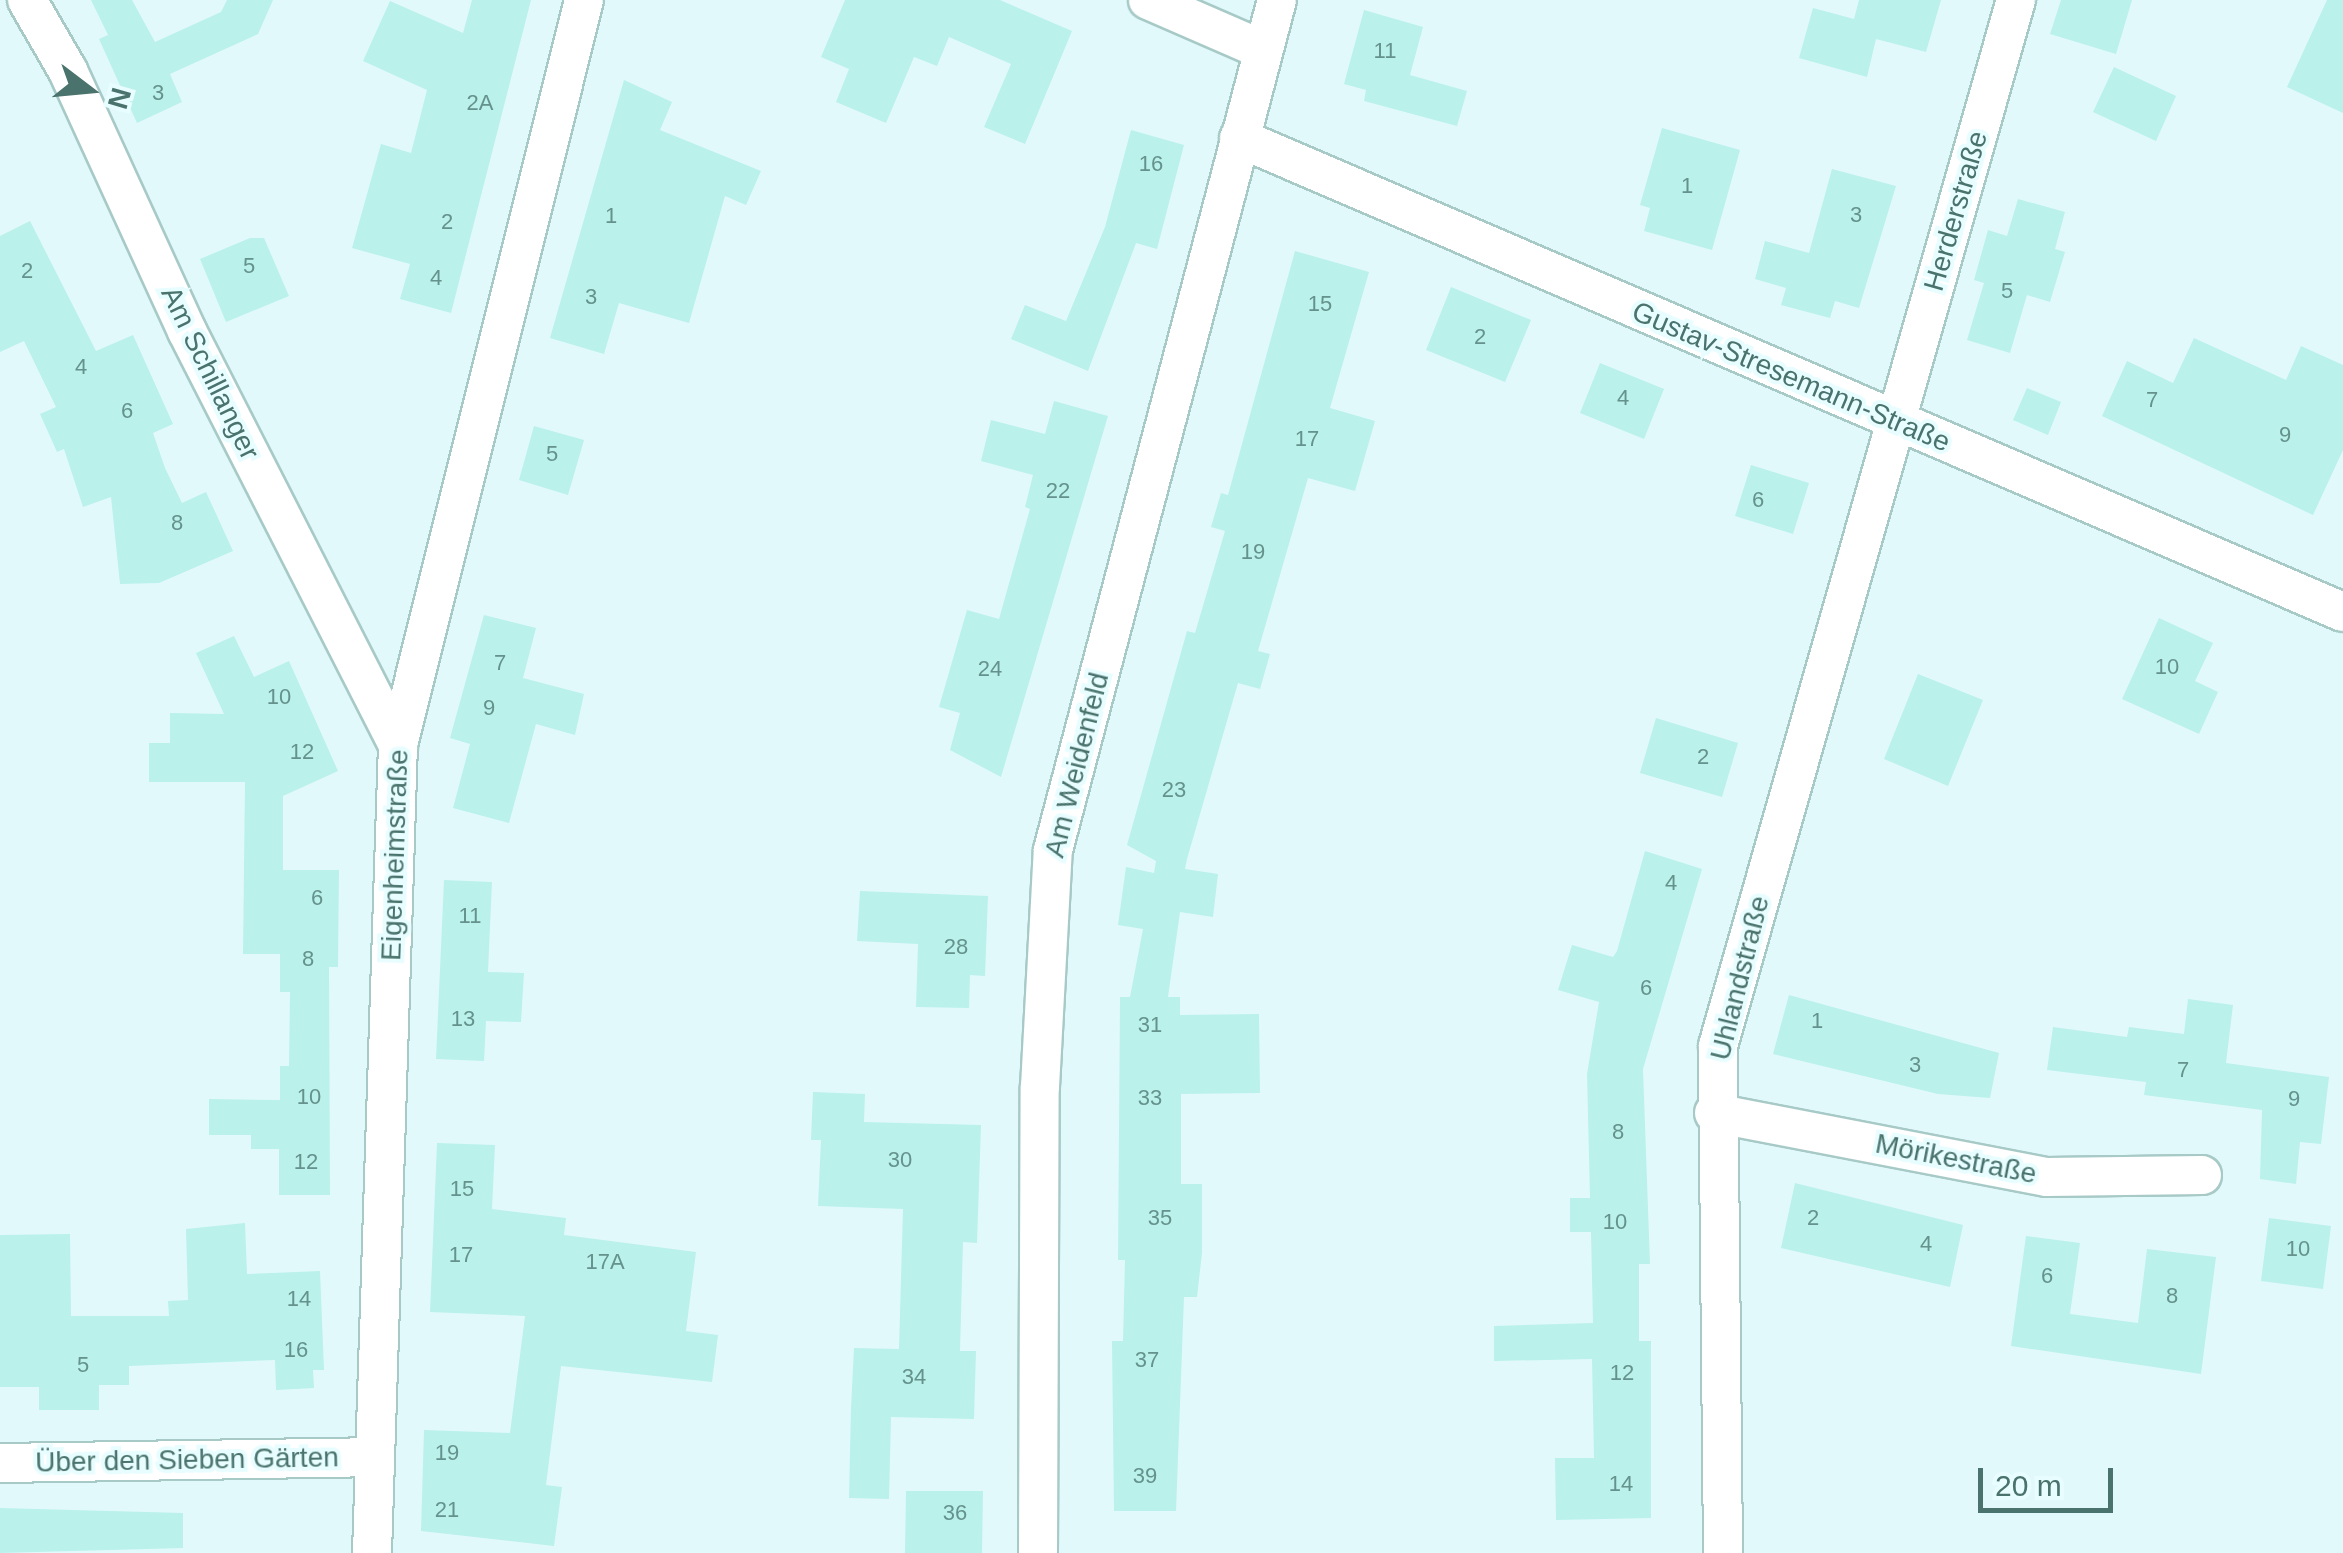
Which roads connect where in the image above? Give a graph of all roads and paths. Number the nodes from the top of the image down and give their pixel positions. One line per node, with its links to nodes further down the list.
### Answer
1 (27, 0): 10 (street, Am Schillanger)
2 (584, 0): 10 (street, Eigenheimstraße)
3 (1148, 0): 6 (street)
4 (1277, 0): 6 (street, Am Weidenfeld)
5 (2016, 0): 8 (street, Herderstraße)
6 (1263, 50): 7 (street, Am Weidenfeld)
7 (1239, 138): 8 (street, Gustav-Stresemann-Straße); 16 (street, Am Weidenfeld)
8 (1896, 422): 9 (street, Gustav-Stresemann-Straße); 11 (street, Uhlandstraße)
9 (2343, 612)
10 (398, 744): 13 (street, Eigenheimstraße)
11 (1714, 1113): 12 (street, Mörikestraße); 17 (street, Uhlandstraße)
12 (2202, 1175)
13 (374, 1457): 14 (street, Über den Sieben Gärten); 15 (street, Eigenheimstraße)
14 (0, 1463)
15 (372, 1553)
16 (1038, 1553)
17 (1723, 1553)

